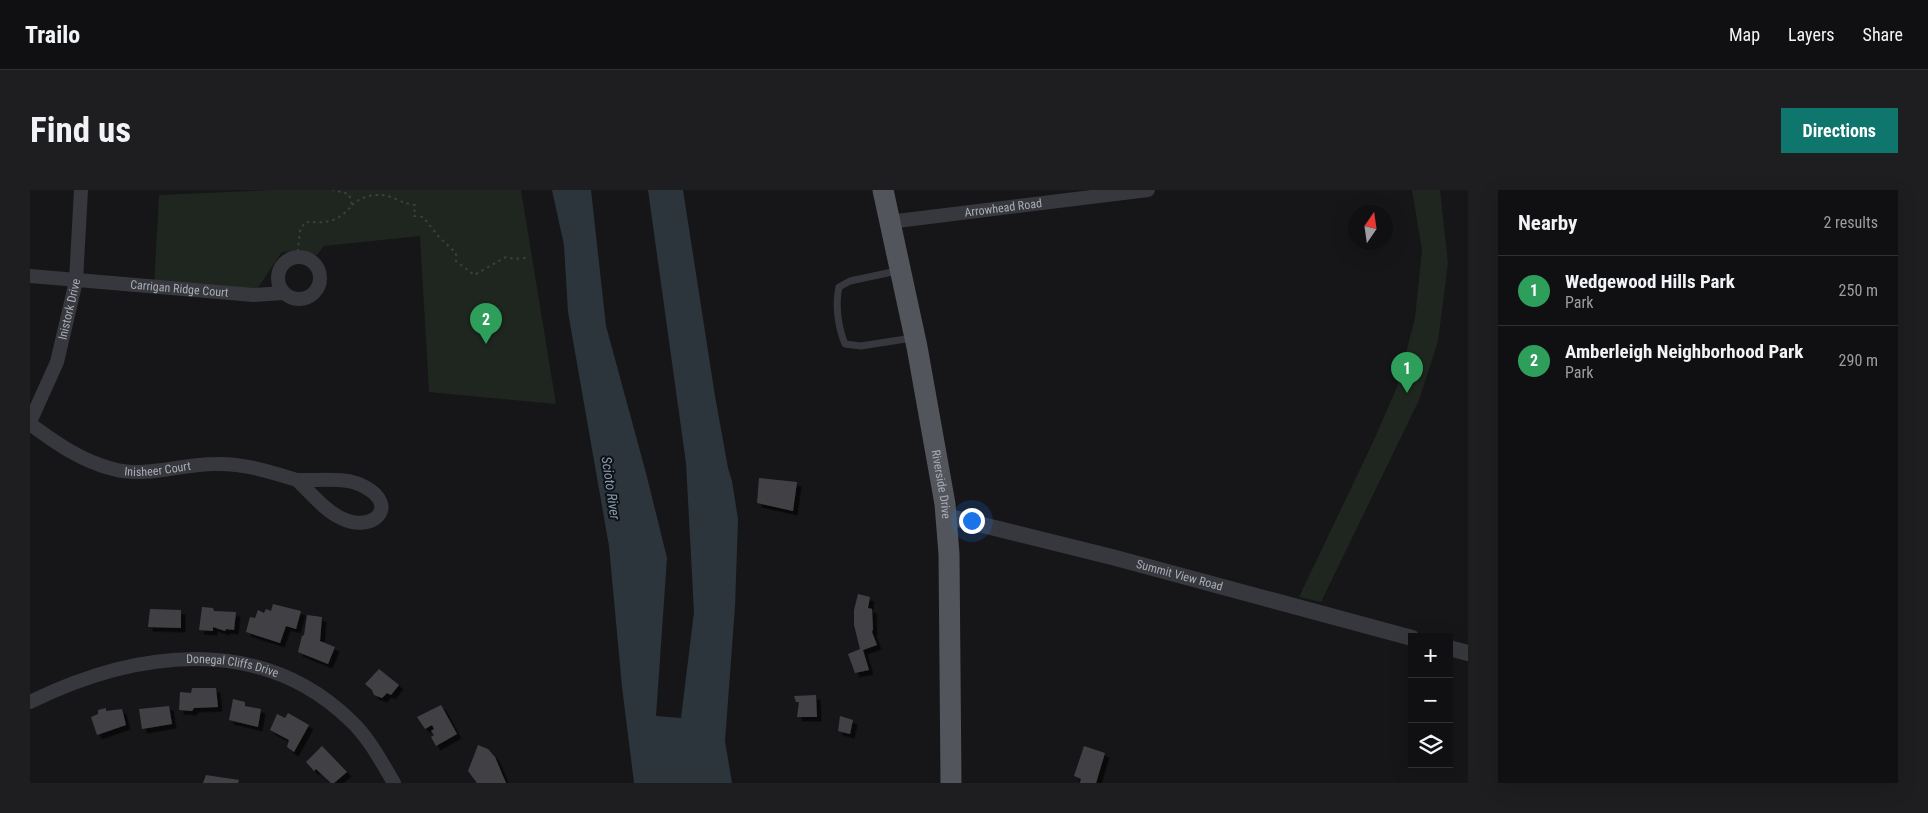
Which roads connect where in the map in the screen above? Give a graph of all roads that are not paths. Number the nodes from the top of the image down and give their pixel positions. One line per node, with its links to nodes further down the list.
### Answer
1 (81, 190): 7 (street, Inistork Drive)
2 (883, 190): 4 (main road, Riverside Drive)
3 (1148, 190): 4 (street, Arrowhead Road)
4 (889, 222): 5 (main road, Riverside Drive)
5 (900, 271): 9 (main road, Riverside Drive); 9 (lane)
6 (30, 276): 7 (street, Carrigan Ridge Court)
7 (76, 281): 8 (street, Carrigan Ridge Court); 10 (street, Inistork Drive)
8 (284, 293): 8 (street, Carrigan Ridge Court)
9 (914, 338): 12 (main road, Riverside Drive)
10 (30, 423): 11 (street, Inisheer Court)
11 (297, 480): 11 (street, Inisheer Court)
12 (946, 516): 13 (street, Summit View Road); 18 (main road, Riverside Drive)
13 (1408, 637)
14 (1453, 649): 15 (street)
15 (1468, 653)
16 (30, 702): 17 (street, Donegal Cliffs Drive)
17 (394, 783)
18 (951, 783)

